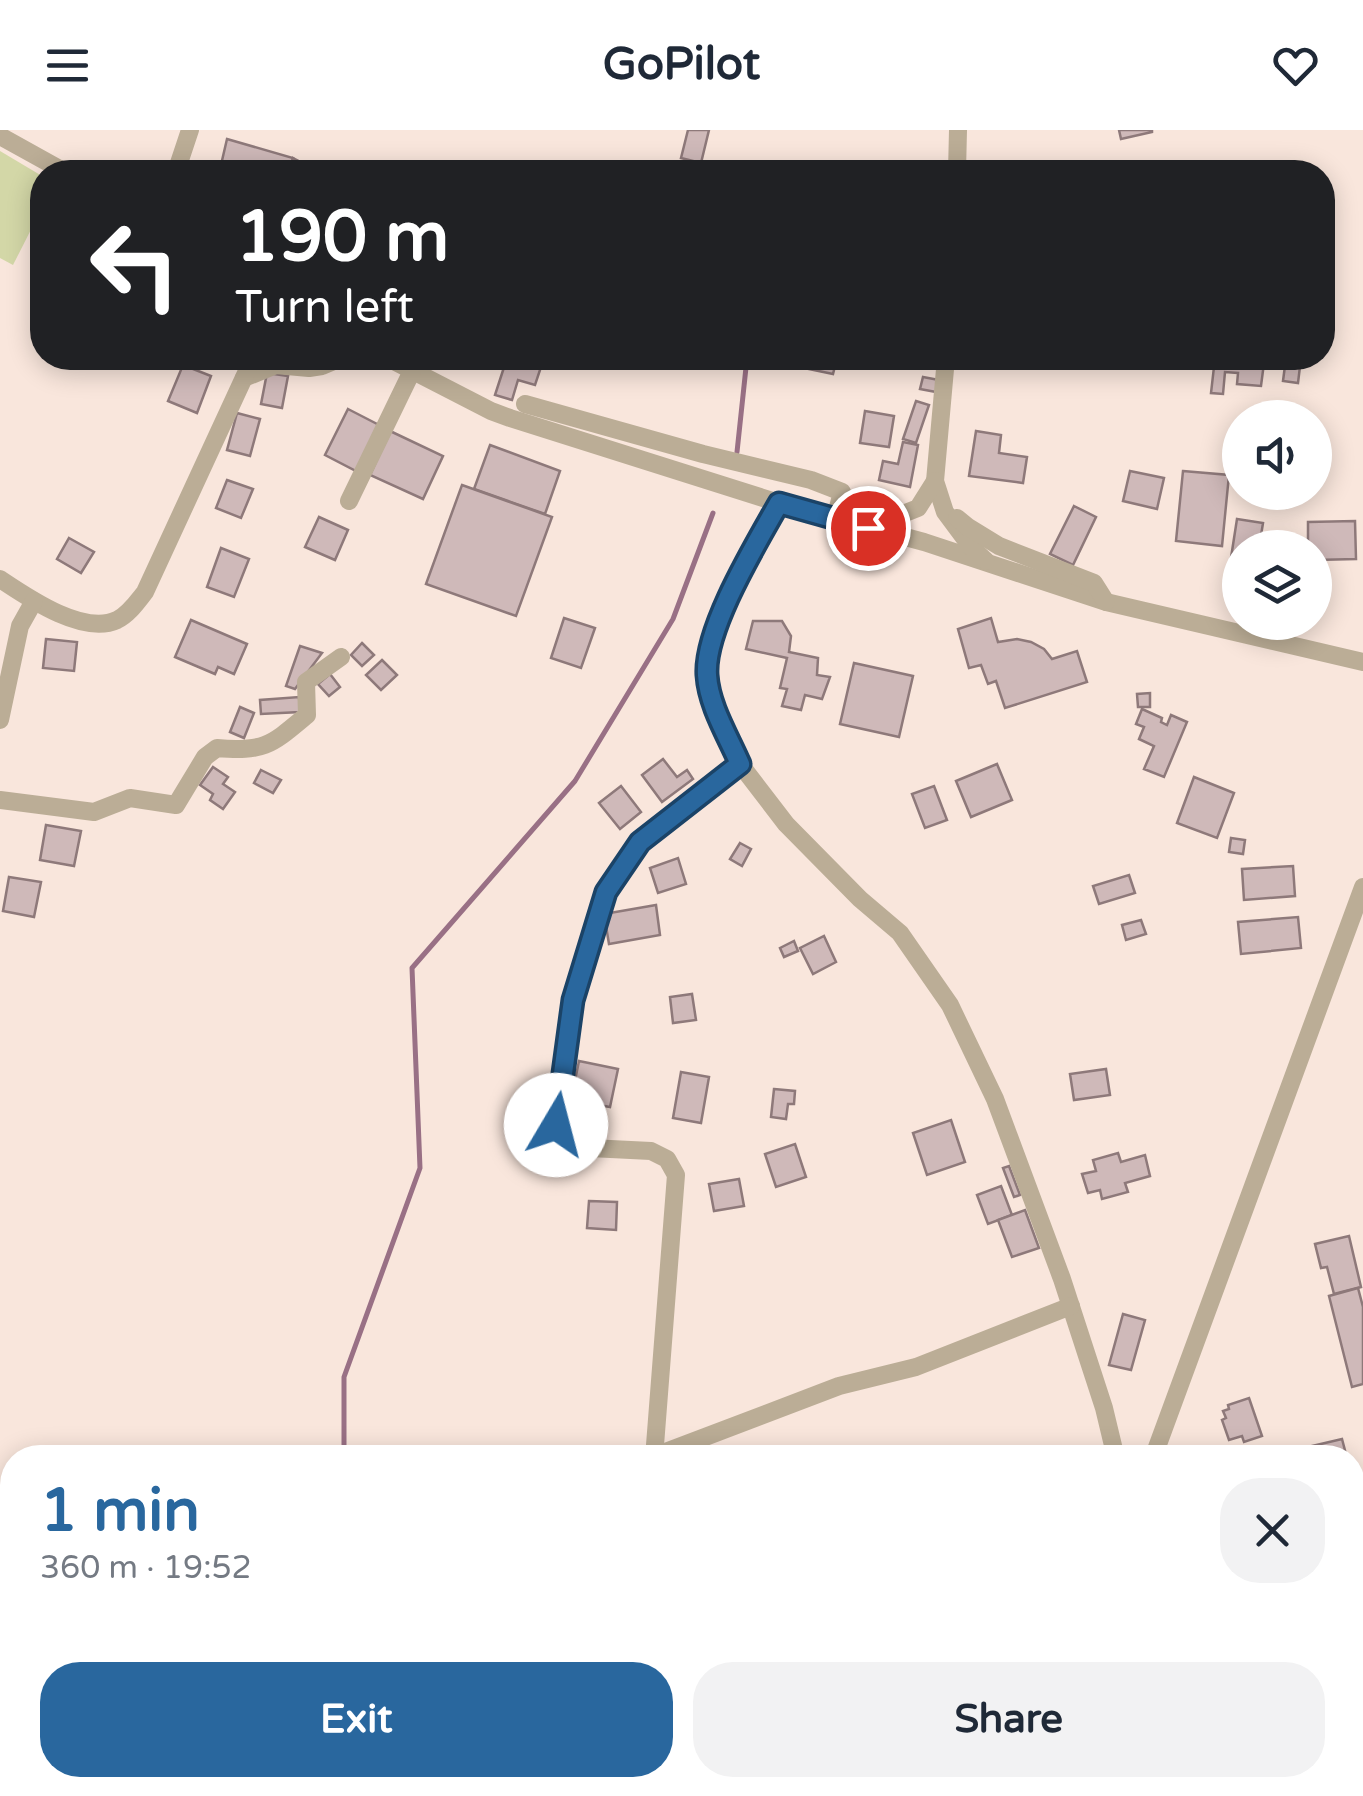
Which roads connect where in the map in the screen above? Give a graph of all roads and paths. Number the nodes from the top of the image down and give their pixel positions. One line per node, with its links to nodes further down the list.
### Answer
1 (190, 130): 5 (street)
2 (958, 130): 6 (street)
3 (0, 136): 4 (street)
4 (43, 160)
5 (180, 160)
6 (957, 160)
7 (248, 370): 11 (street)
8 (259, 370): 11 (street)
9 (945, 370): 13 (street)
10 (412, 371): 14 (street); 15 (street)
11 (244, 378): 22 (street)
12 (524, 404): 17 (street)
13 (940, 497): 16 (street); 19 (street); 20 (street); 23 (street)
14 (350, 501)
15 (779, 503): 17 (street); 27 (street)
16 (918, 508): 18 (street); 19 (street)
17 (835, 519): 18 (street)
18 (868, 528): 19 (street)
19 (924, 542): 20 (street)
20 (990, 565): 23 (street)
21 (0, 579): 22 (street)
22 (34, 601): 26 (street)
23 (1106, 602): 25 (street)
24 (341, 658): 28 (street)
25 (1361, 663)
26 (0, 720)
27 (740, 764): 30 (street); 31 (street)
28 (0, 800)
29 (1363, 887): 34 (street)
30 (1071, 1306): 32 (street); 33 (street)
31 (655, 1445)
32 (685, 1445)
33 (1113, 1445)
34 (1159, 1445)

